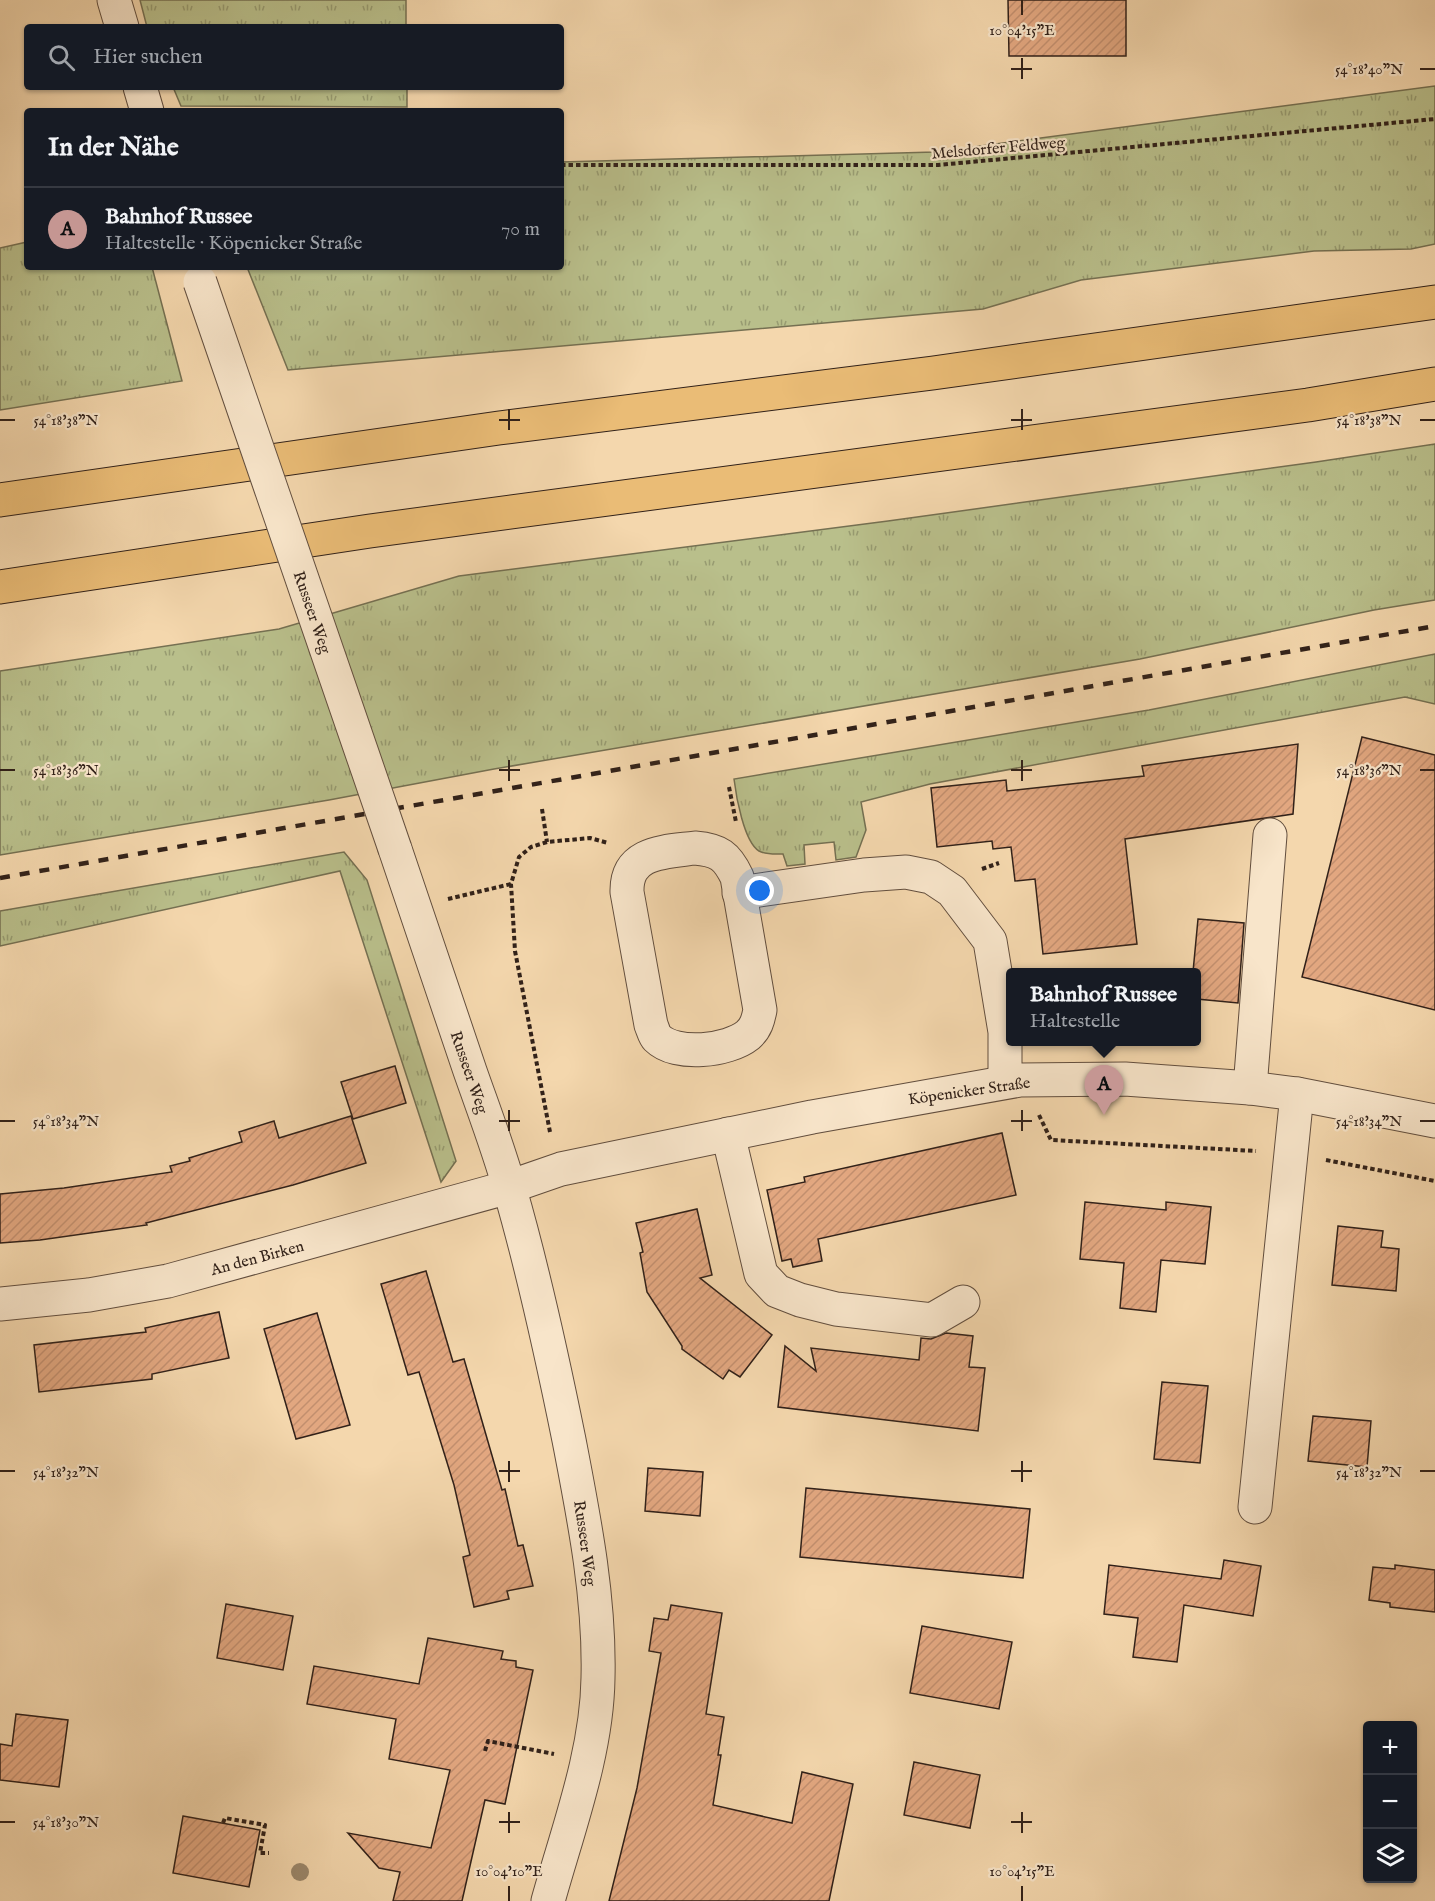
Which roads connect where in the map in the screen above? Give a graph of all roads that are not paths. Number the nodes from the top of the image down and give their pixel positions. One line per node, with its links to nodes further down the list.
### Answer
1 (114, 0): 2 (street)
2 (121, 24)
3 (141, 90): 4 (street)
4 (146, 108)
5 (197, 274): 19 (street, Russeer Weg, bridge)
6 (1435, 302): 8 (highway)
7 (1435, 384): 9 (highway)
8 (0, 500)
9 (0, 587)
10 (1270, 834): 15 (street)
11 (739, 893): 11 (street); 12 (street)
12 (1006, 1038)
13 (1007, 1046): 14 (street)
14 (1013, 1081): 15 (street, Köpenicker Straße); 18 (street, Köpenicker Straße)
15 (1250, 1088): 16 (street, Köpenicker Straße)
16 (1297, 1094): 17 (street, Köpenicker Straße); 22 (street)
17 (1435, 1121)
18 (728, 1134): 19 (street, Köpenicker Straße); 20 (street)
19 (509, 1187): 21 (street, An den Birken); 23 (street, Russeer Weg)
20 (963, 1302)
21 (0, 1304)
22 (1255, 1507)
23 (548, 1901)

